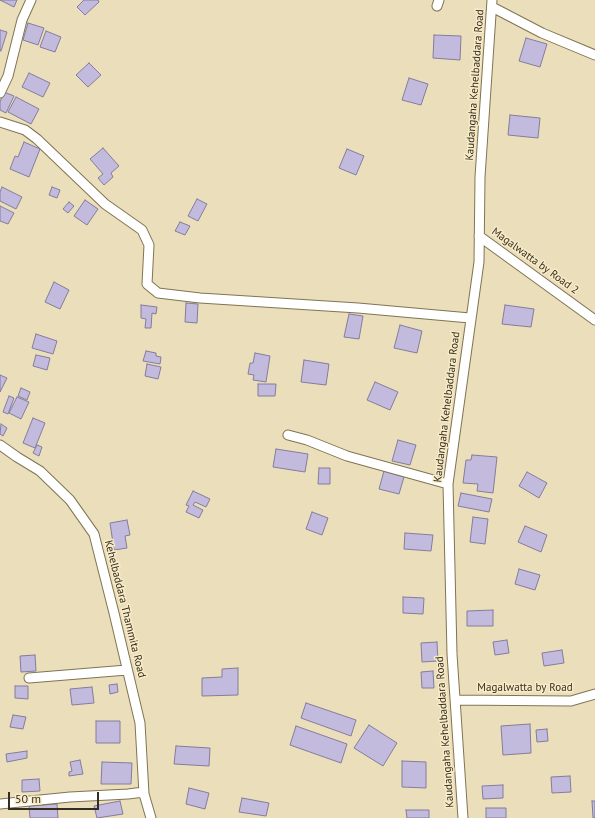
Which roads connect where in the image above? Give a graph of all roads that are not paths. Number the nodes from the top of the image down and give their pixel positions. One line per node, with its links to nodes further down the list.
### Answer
1 (31, 0): 4 (street)
2 (492, 3): 3 (street); 6 (street, Kaudangaha Kehelbaddara Road)
3 (595, 55)
4 (0, 93)
5 (0, 122): 7 (street)
6 (479, 236): 7 (street, Kaudangaha Kehelbaddara Road); 8 (street, Magalwatta by Road 2)
7 (470, 318): 11 (street, Kaudangaha Kehelbaddara Road)
8 (595, 320)
9 (288, 435): 11 (street)
10 (0, 445): 12 (street, Kehelbaddara Thammita Road)
11 (448, 484): 15 (street, Kaudangaha Kehelbaddara Road)
12 (127, 670): 13 (street); 16 (street, Kehelbaddara Thammita Road)
13 (29, 678)
14 (595, 694): 15 (street, Magalwatta by Road)
15 (455, 700): 19 (street, Kaudangaha Kehelbaddara Road)
16 (144, 792): 17 (street); 18 (street, Kehelbaddara Thammita Road)
17 (0, 804)
18 (151, 818)
19 (463, 818)

